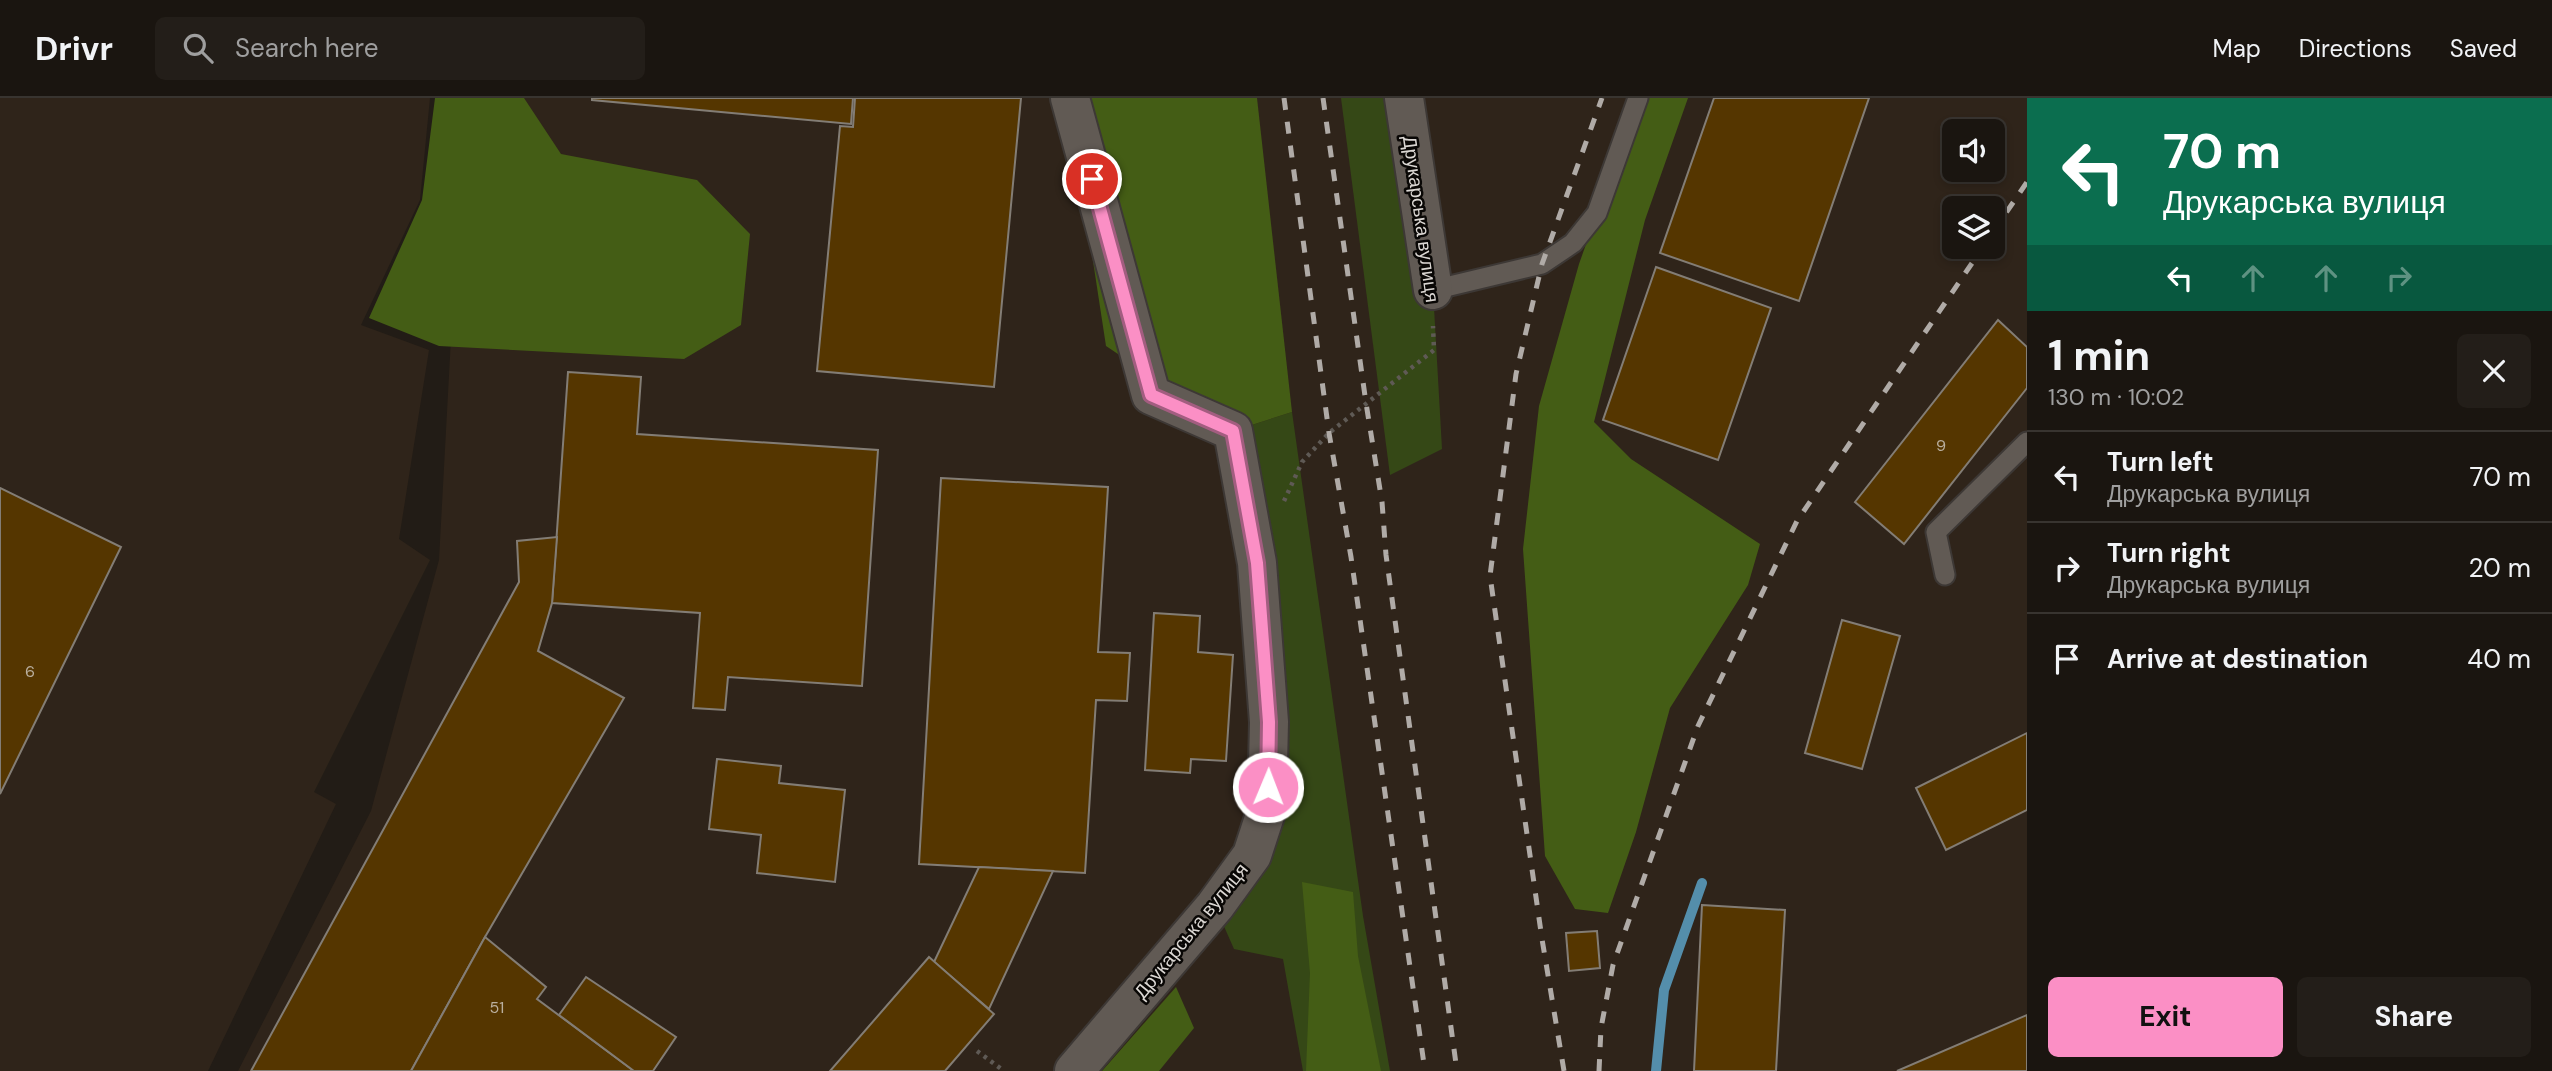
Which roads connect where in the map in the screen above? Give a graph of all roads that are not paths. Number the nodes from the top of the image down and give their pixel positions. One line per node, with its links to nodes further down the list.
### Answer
1 (1070, 98): 7 (street, Друкарська вулиця)
2 (1404, 98): 4 (street, Друкарська вулиця)
3 (1638, 98): 4 (lane)
4 (1433, 289)
5 (2027, 442): 6 (lane)
6 (1945, 575)
7 (1074, 1071)

